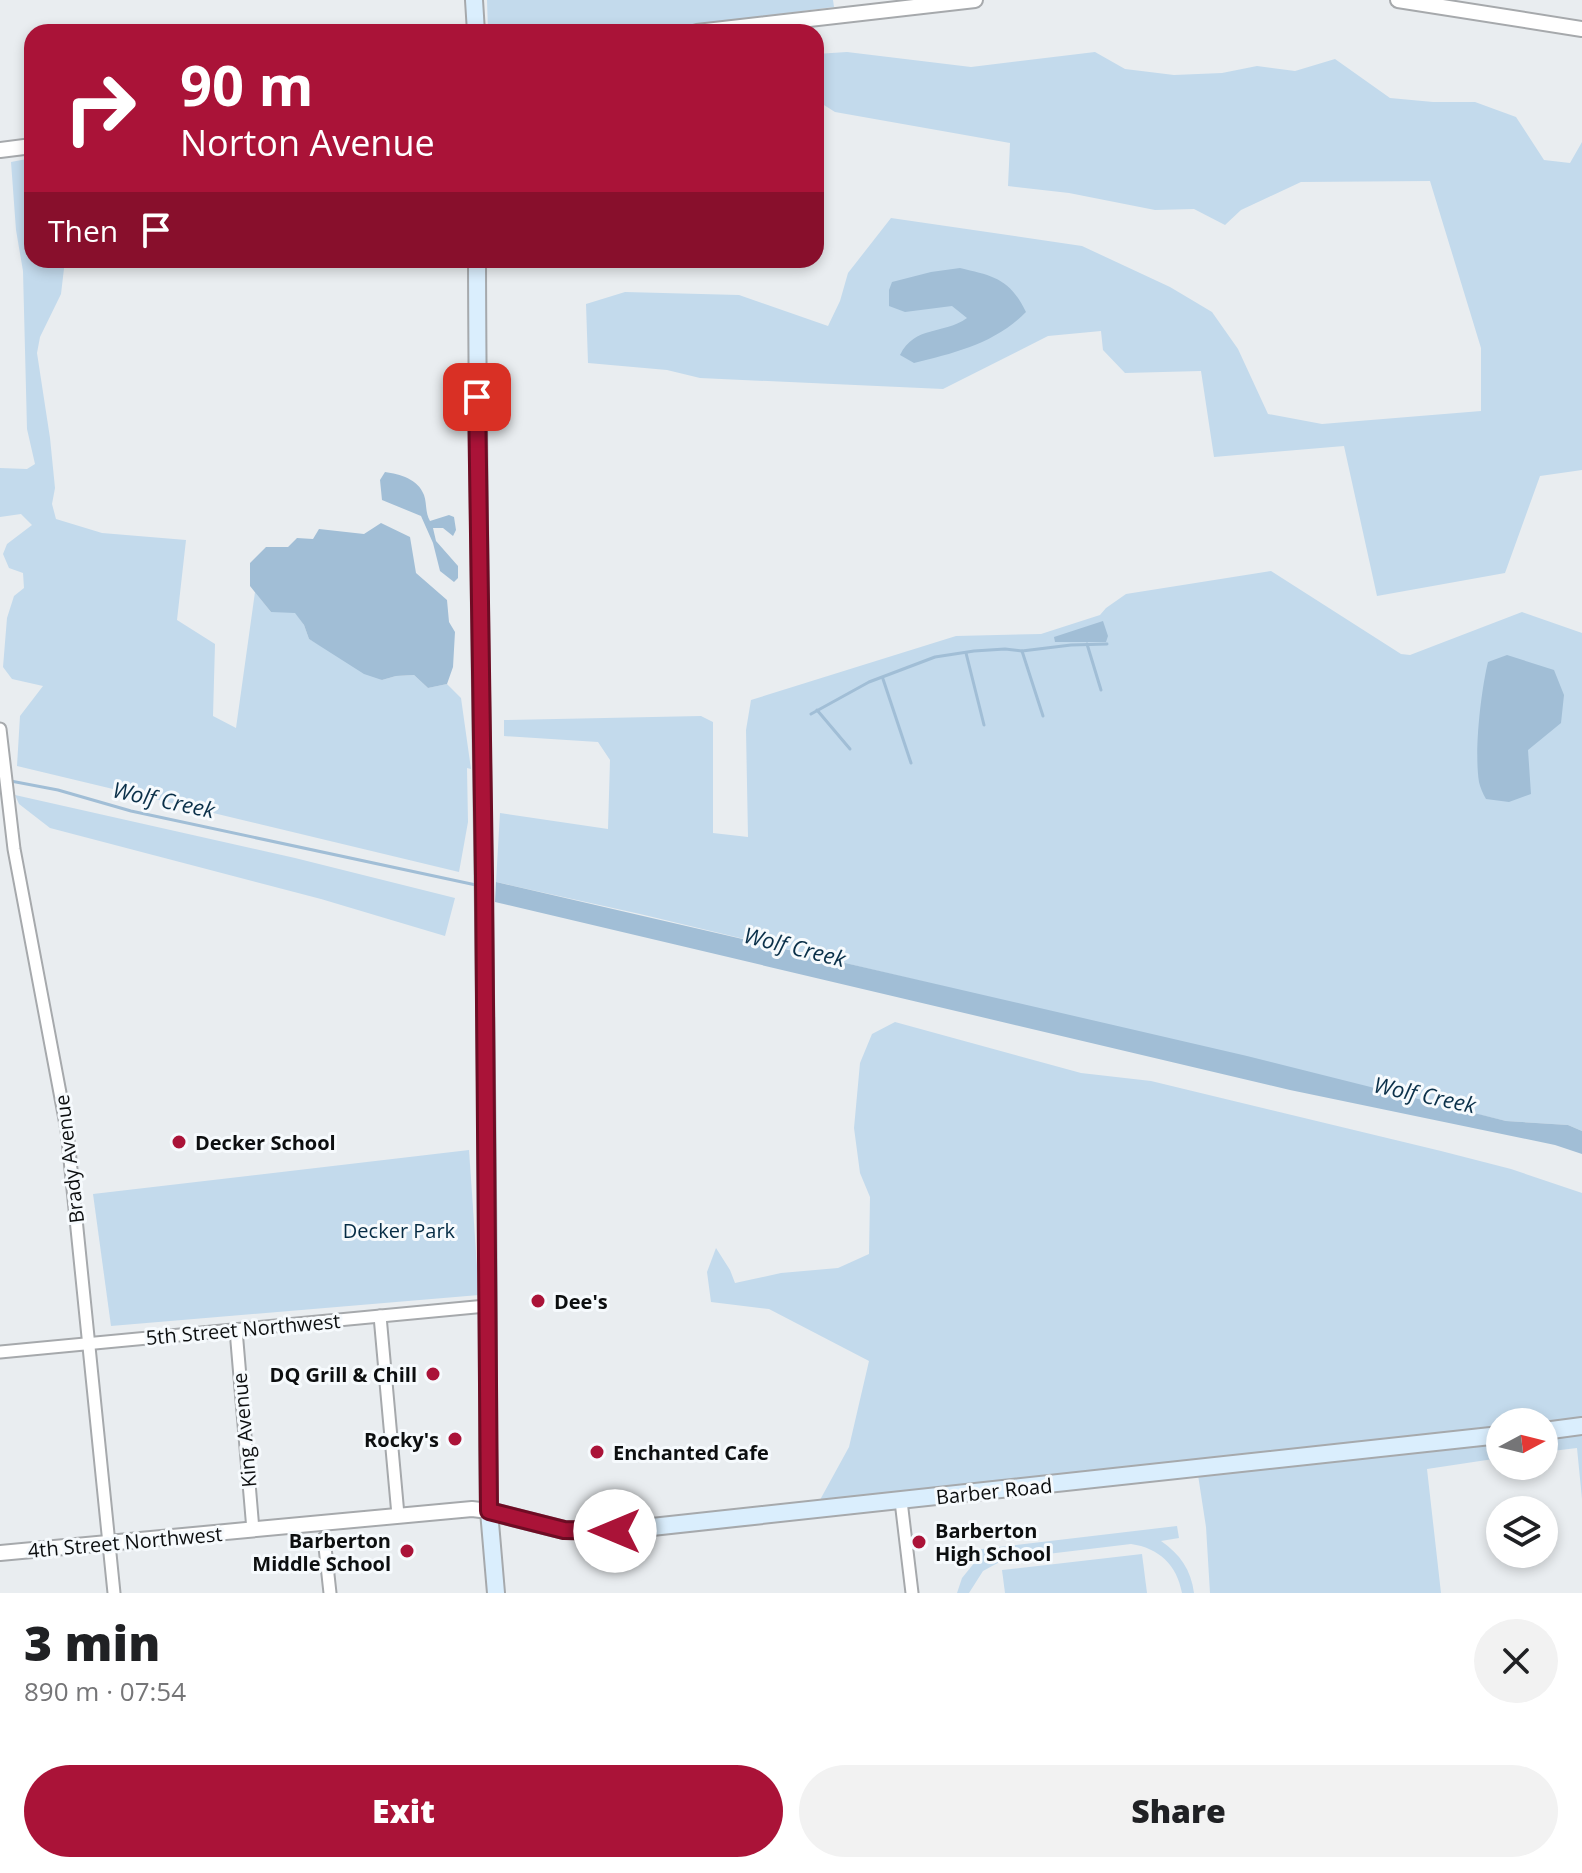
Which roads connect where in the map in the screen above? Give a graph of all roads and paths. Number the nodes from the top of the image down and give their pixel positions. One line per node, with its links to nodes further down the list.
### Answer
1 (474, 0): 5 (main road)
2 (975, 0): 4 (street)
3 (1398, 0): 7 (street)
4 (946, 1): 6 (street)
5 (476, 24)
6 (761, 24)
7 (1582, 29)
8 (24, 147): 9 (street)
9 (0, 150)
10 (477, 268): 12 (main road)
11 (0, 729): 15 (street, Brady Avenue)
12 (486, 1306): 13 (street, 5th Street Northwest); 21 (main road)
13 (380, 1316): 14 (street, 5th Street Northwest); 22 (street)
14 (236, 1330): 15 (street, 5th Street Northwest); 23 (street, King Avenue)
15 (89, 1343): 16 (street, 5th Street Northwest); 25 (street, Brady Avenue)
16 (0, 1352)
17 (1582, 1426): 18 (main road)
18 (1558, 1429)
19 (1486, 1437): 20 (main road, Barber Road)
20 (901, 1501): 21 (main road, Barber Road); 30 (street)
21 (489, 1511): 22 (street, 4th Street Northwest); 29 (main road)
22 (398, 1515): 23 (street, 4th Street Northwest)
23 (253, 1530): 25 (street, 4th Street Northwest)
24 (324, 1538): 28 (street)
25 (109, 1543): 26 (street, 4th Street Northwest); 27 (street, Brady Avenue)
26 (0, 1553)
27 (114, 1593)
28 (330, 1593)
29 (496, 1593)
30 (912, 1593)

